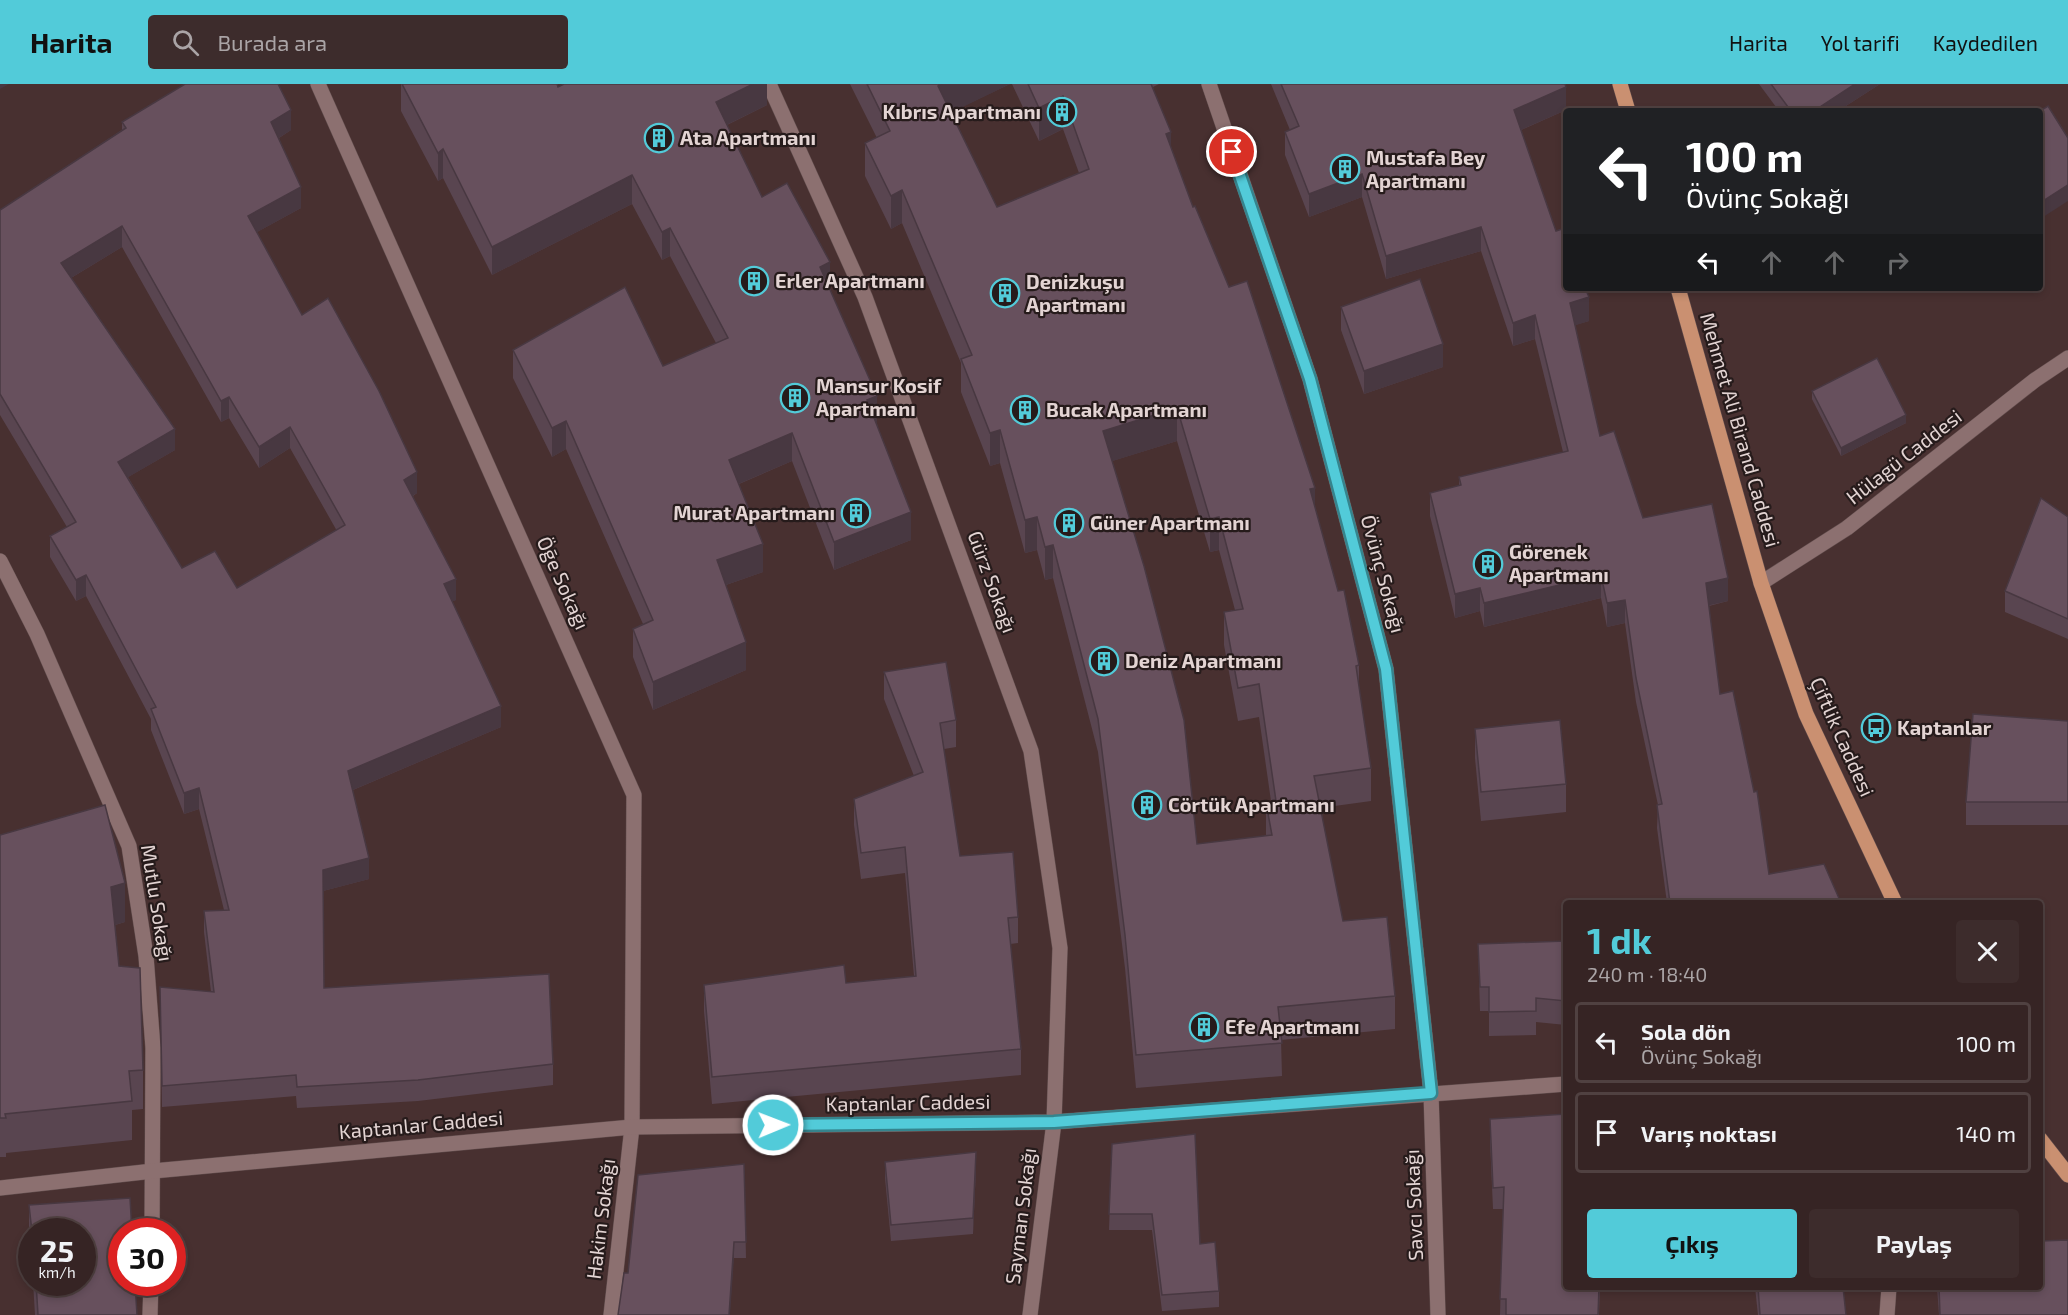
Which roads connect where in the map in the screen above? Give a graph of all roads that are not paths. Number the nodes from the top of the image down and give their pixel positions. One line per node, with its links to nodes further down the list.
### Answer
1 (318, 84): 14 (street, Öḡe Sokağı)
2 (770, 84): 13 (street, Gürz Sokağı)
3 (1209, 84): 12 (street, Övünç Sokağı)
4 (1620, 84): 5 (main road)
5 (1627, 108)
6 (1679, 291): 9 (main road, Mehmet Ali Birand Caddesi)
7 (2068, 358): 9 (street, Hülagü Caddesi)
8 (0, 561): 16 (street, Mutlu Sokağı)
9 (1761, 583): 10 (main road, Çiftlik Caddesi)
10 (1894, 900)
11 (1563, 1084): 12 (street, Kaptanlar Caddesi)
12 (1431, 1093): 13 (street, Kaptanlar Caddesi); 25 (street, Savcı Sokağı)
13 (1054, 1122): 14 (street, Kaptanlar Caddesi); 24 (street, Sayman Sokağı)
14 (632, 1127): 16 (street, Kaptanlar Caddesi); 23 (street, Hakim Sokağı)
15 (2043, 1143): 17 (main road)
16 (153, 1171): 18 (street, Kaptanlar Caddesi); 19 (street, Mutlu Sokağı)
17 (2068, 1175)
18 (0, 1188)
19 (152, 1218)
20 (1889, 1290): 26 (street)
21 (151, 1296): 22 (street)
22 (150, 1315)
23 (611, 1315)
24 (1030, 1315)
25 (1438, 1315)
26 (1887, 1315)

